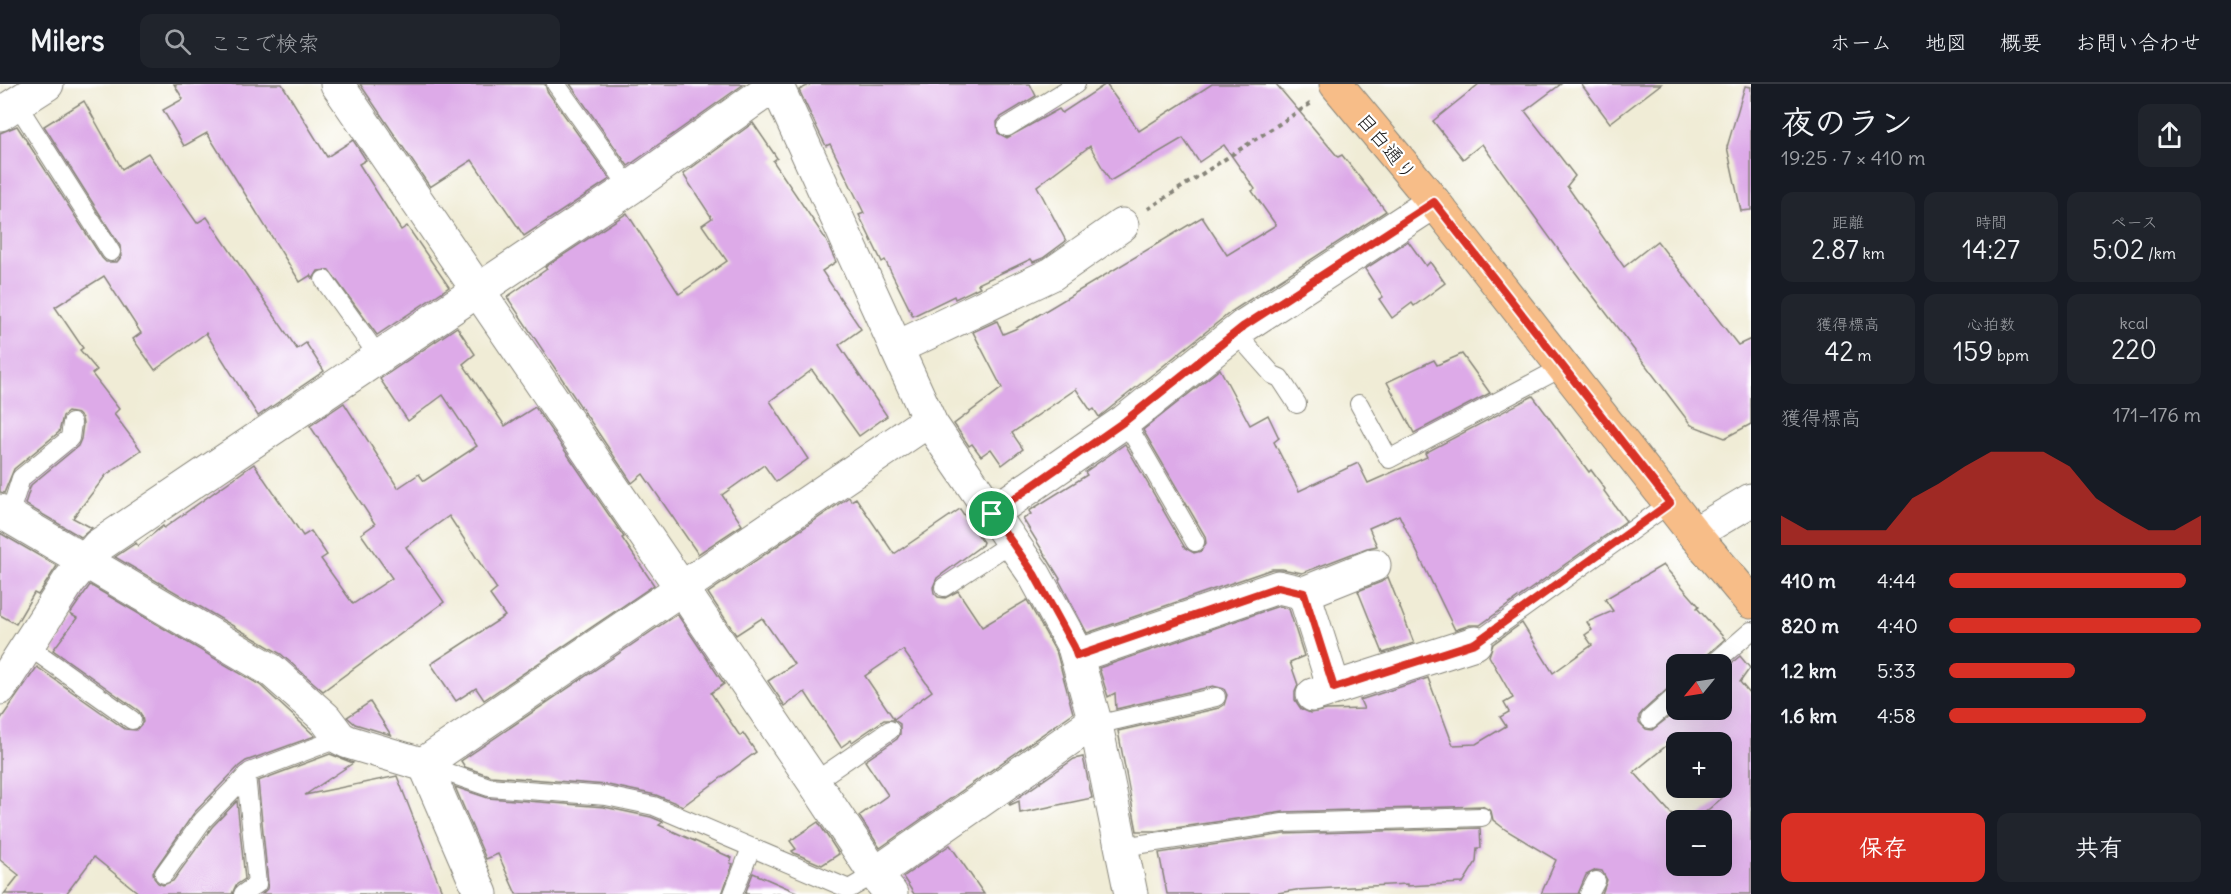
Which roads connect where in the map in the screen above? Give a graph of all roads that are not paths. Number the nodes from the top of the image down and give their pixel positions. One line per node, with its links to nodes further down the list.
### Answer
1 (47, 84): 7 (street)
2 (338, 84): 14 (street)
3 (556, 84): 9 (lane)
4 (776, 84): 9 (street); 16 (street)
5 (1076, 84): 8 (lane)
6 (1337, 85): 10 (main road, 目白通り)
7 (9, 109): 12 (lane)
8 (1006, 127)
9 (630, 188): 14 (street)
10 (1434, 202): 15 (street); 18 (main road, 目白通り)
11 (1122, 225): 16 (street)
12 (111, 252)
13 (324, 280): 17 (lane)
14 (479, 290): 17 (street); 34 (street)
15 (1236, 333): 19 (lane); 22 (street)
16 (896, 348): 21 (street)
17 (379, 357): 31 (street)
18 (1563, 367): 20 (lane); 25 (main road, 目白通り)
19 (1297, 404)
20 (1359, 404)
21 (929, 420): 27 (street); 34 (street)
22 (1125, 421): 27 (street); 30 (lane)
23 (72, 423): 26 (lane)
24 (1751, 500): 28 (street)
25 (1670, 503): 28 (main road, 目白通り); 38 (lane)
26 (4, 514): 31 (street)
27 (992, 514): 29 (street)
28 (1694, 534): 36 (main road, 目白通り)
29 (1012, 542): 33 (lane); 41 (street)
30 (1195, 542)
31 (85, 560): 39 (street); 49 (street)
32 (1374, 565): 35 (street)
33 (944, 587)
34 (681, 588): 50 (street); 52 (street)
35 (1304, 593): 38 (street); 41 (street)
36 (1751, 602)
37 (1751, 631): 40 (lane)
38 (1475, 643)
39 (28, 646): 42 (street); 46 (lane)
40 (1725, 654)
41 (1077, 656): 47 (street)
42 (0, 688)
43 (1216, 697): 47 (lane)
44 (1666, 705): 45 (lane)
45 (1650, 719)
46 (132, 720)
47 (1096, 723): 54 (street); 57 (street)
48 (890, 730): 52 (lane)
49 (340, 738): 50 (street); 51 (lane)
50 (425, 765): 55 (lane); 59 (street)
51 (246, 775): 56 (lane); 58 (lane)
52 (814, 782): 57 (street)
53 (1482, 817): 54 (lane)
54 (1122, 847): 61 (street)
55 (752, 848): 57 (lane); 60 (lane)
56 (164, 874)
57 (883, 884)
58 (243, 894)
59 (481, 894)
60 (733, 894)
61 (1131, 894)

